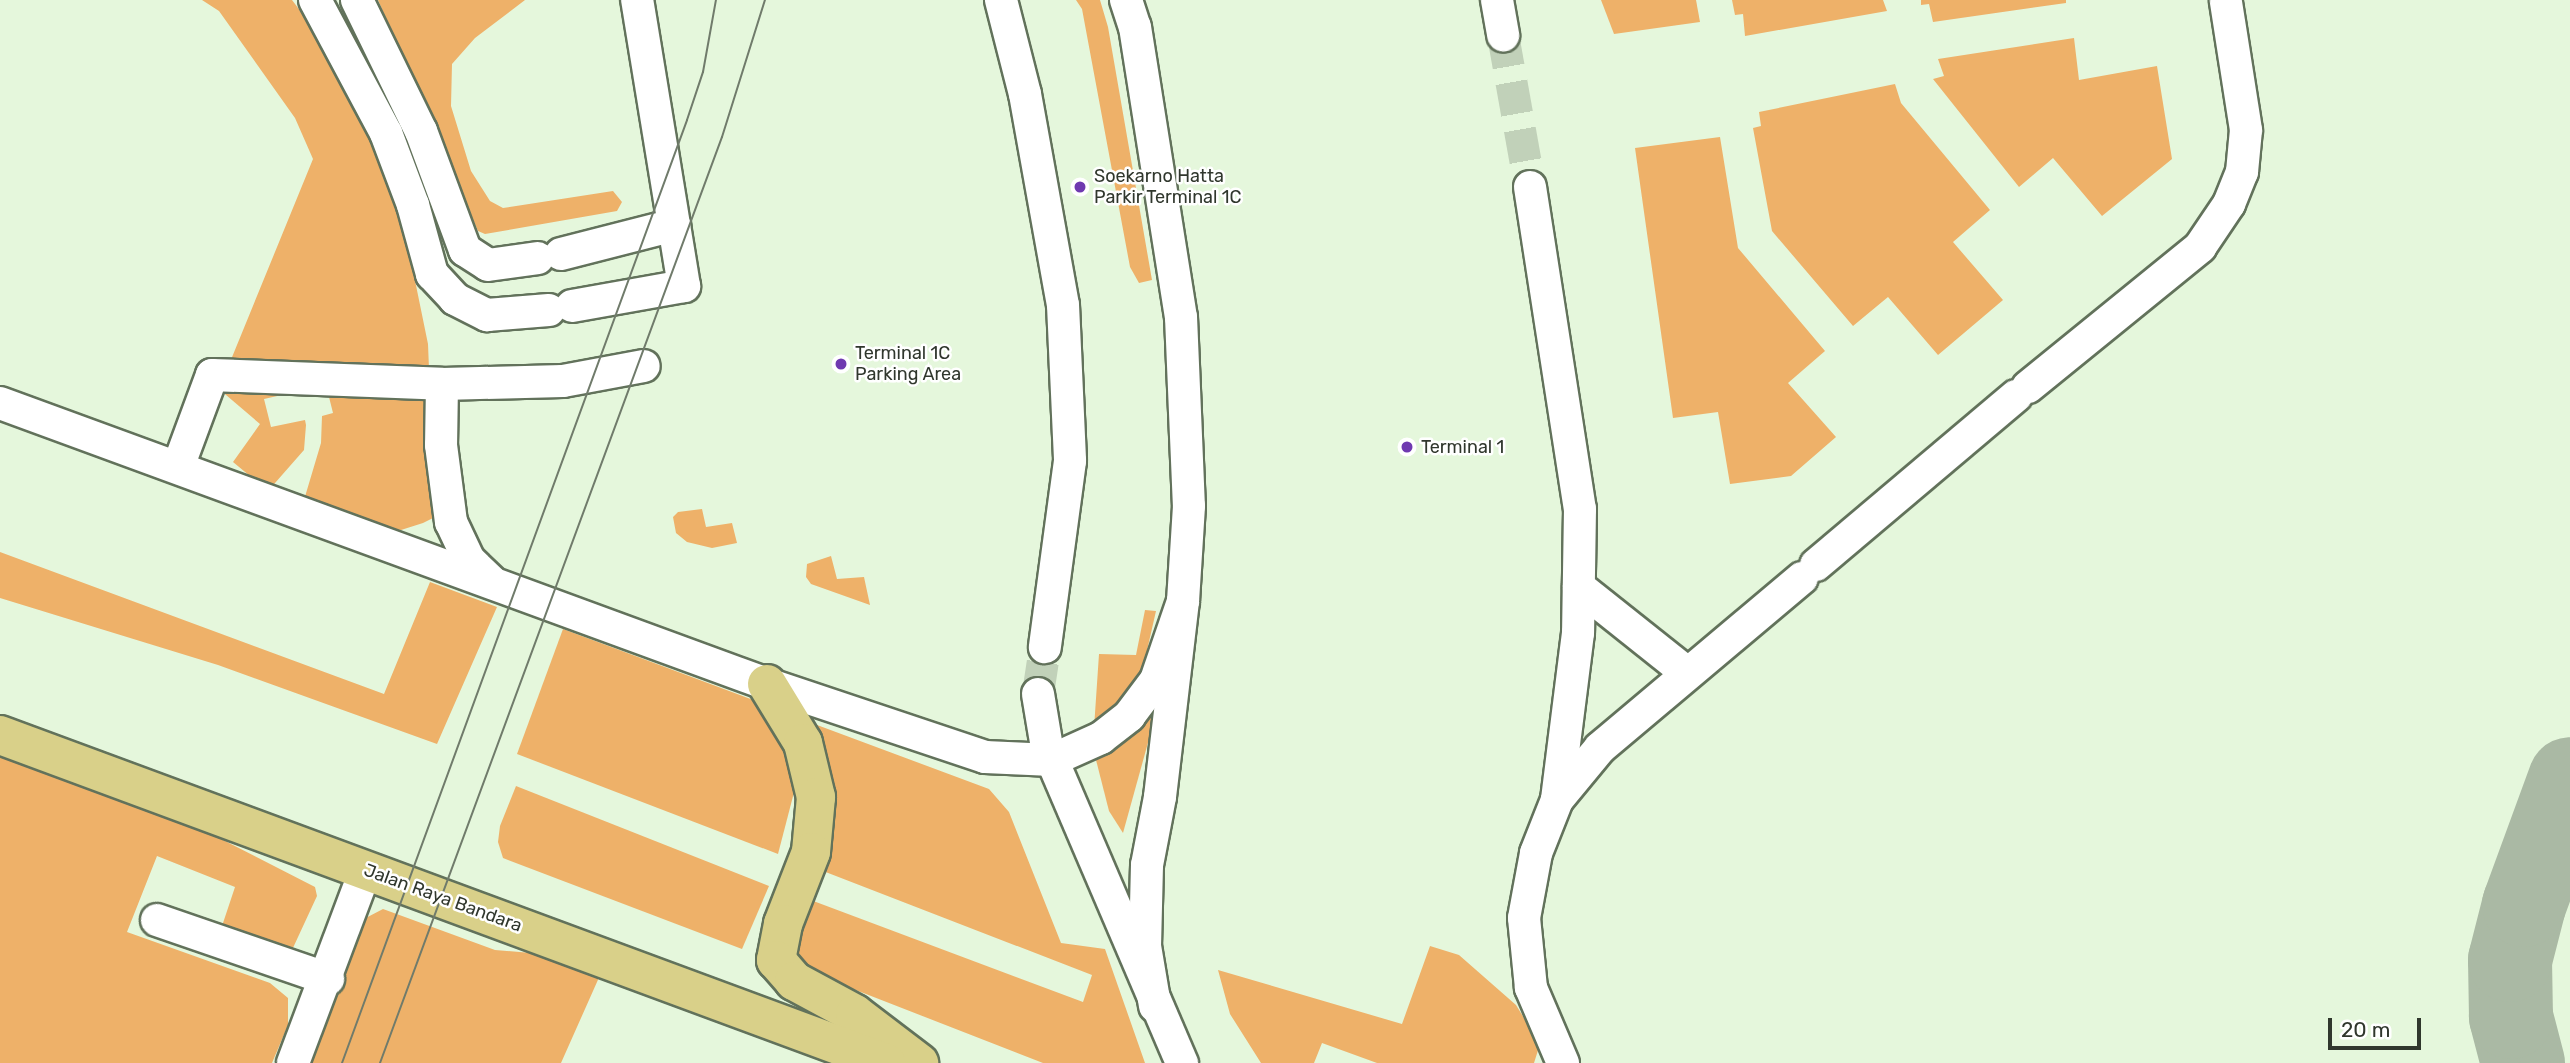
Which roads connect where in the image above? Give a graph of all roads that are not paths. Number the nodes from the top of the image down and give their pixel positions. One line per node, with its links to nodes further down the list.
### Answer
1 (315, 0): 10 (street)
2 (357, 0): 10 (street)
3 (637, 0): 10 (street)
4 (1000, 0): 18 (street)
5 (1126, 0): 17 (street)
6 (1497, 0): 8 (street)
7 (2226, 2): 19 (street)
8 (1503, 35)
9 (1530, 187): 16 (street)
10 (674, 225)
11 (644, 366): 12 (street)
12 (442, 384): 14 (street); 15 (street)
13 (0, 403): 14 (street)
14 (178, 467): 15 (street)
15 (498, 587): 20 (street)
16 (1579, 587): 19 (street); 24 (street)
17 (1183, 601): 23 (street); 28 (street)
18 (1045, 647)
19 (1687, 673): 24 (street)
20 (767, 684): 23 (street); 31 (main road)
21 (1038, 694): 23 (street)
22 (0, 735): 25 (main road, Jalan Raya Bandara)
23 (1052, 760): 28 (street)
24 (1558, 800): 33 (street)
25 (366, 869): 27 (street); 30 (main road, Jalan Raya Bandara)
26 (158, 920): 27 (street)
27 (328, 979): 29 (street)
28 (1155, 1006): 32 (street)
29 (293, 1063)
30 (886, 1063)
31 (919, 1063)
32 (1182, 1063)
33 (1563, 1063)

